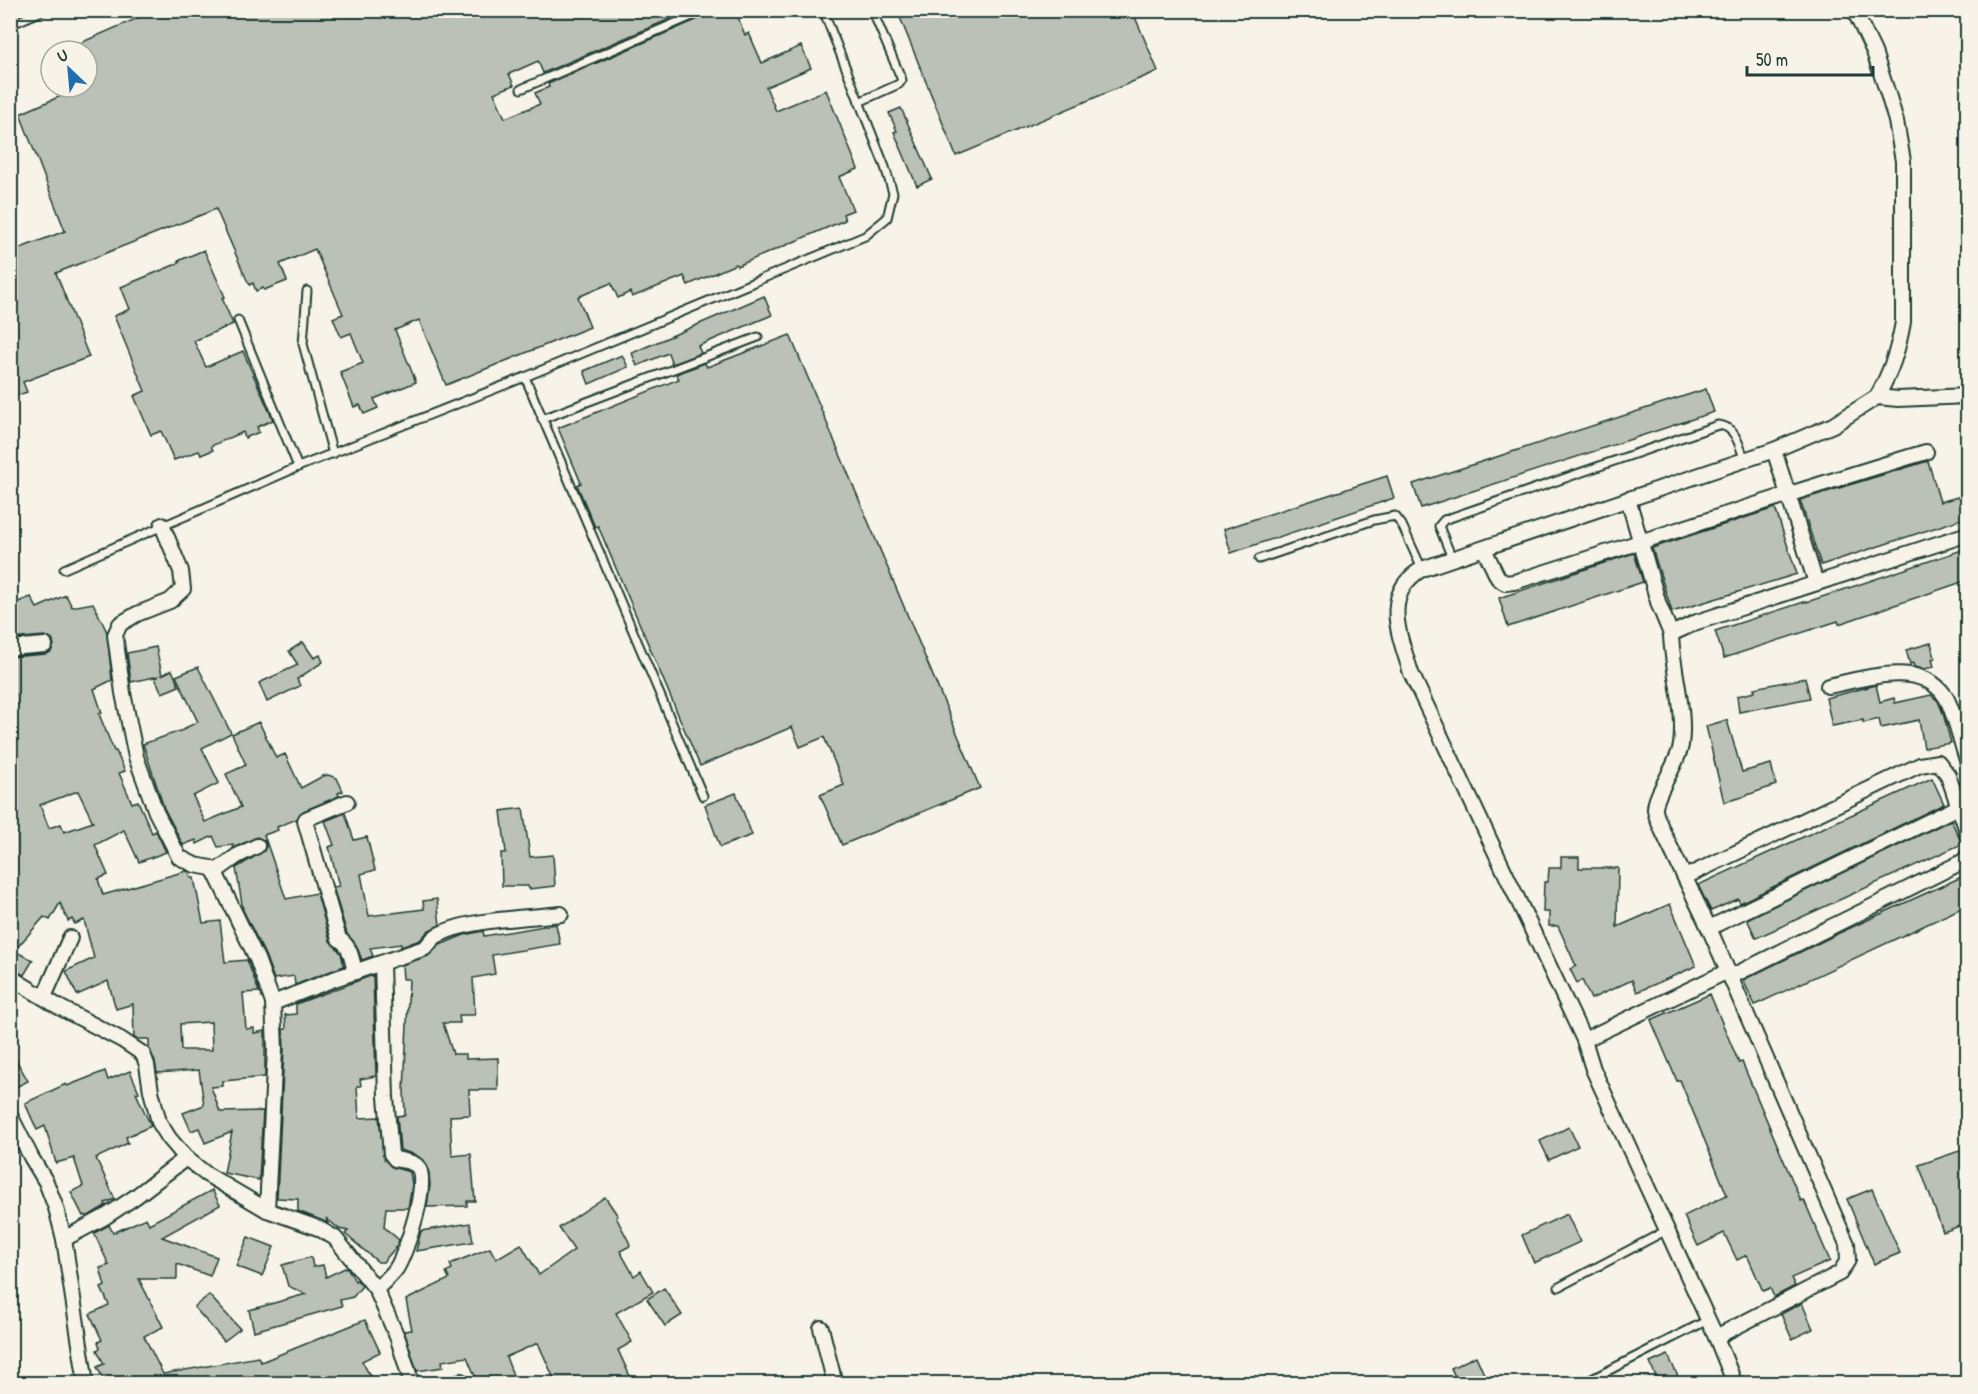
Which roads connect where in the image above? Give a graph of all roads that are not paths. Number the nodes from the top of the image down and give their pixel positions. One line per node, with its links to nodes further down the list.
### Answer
1 (44, 10): 6 (lane)
2 (706, 10): 7 (lane)
3 (822, 10): 8 (lane)
4 (872, 10): 8 (lane)
5 (1854, 10): 14 (street)
6 (10, 25)
7 (521, 89)
8 (859, 102): 12 (lane)
9 (307, 291): 18 (lane)
10 (238, 320): 20 (lane)
11 (758, 337): 15 (lane)
12 (525, 377): 15 (lane); 18 (lane)
13 (1968, 396): 14 (street)
14 (1877, 397): 16 (street)
15 (542, 419): 37 (lane)
16 (1774, 450): 19 (street); 21 (street)
17 (1926, 452): 21 (street)
18 (333, 454): 20 (lane)
19 (1745, 460): 22 (street); 27 (lane)
20 (298, 467): 23 (lane)
21 (1788, 493): 25 (street); 31 (street)
22 (1628, 499): 25 (street); 26 (street)
23 (162, 525): 29 (lane); 43 (street)
24 (1968, 534): 31 (street)
25 (1640, 543): 26 (street); 32 (street)
26 (1484, 549): 27 (street)
27 (1452, 558): 30 (street)
28 (1259, 559): 30 (lane)
29 (64, 568)
30 (1422, 569): 54 (street)
31 (1816, 583): 32 (street)
32 (1671, 634): 44 (street)
33 (45, 645): 34 (street)
34 (10, 648)
35 (1828, 686): 36 (street)
36 (1968, 763)
37 (703, 796)
38 (347, 802): 49 (street)
39 (1958, 807): 40 (street); 44 (street); 46 (street)
40 (1968, 834)
41 (257, 846): 43 (street)
42 (1968, 855): 50 (street)
43 (215, 872): 53 (street)
44 (1685, 877): 46 (street)
45 (561, 914): 48 (street)
46 (1709, 928): 50 (street)
47 (70, 938): 52 (street)
48 (382, 963): 49 (street); 61 (street)
49 (355, 972): 53 (street)
50 (1729, 974): 54 (street); 64 (street)
51 (10, 977): 52 (street)
52 (44, 997): 56 (street)
53 (273, 1003): 57 (street)
54 (1584, 1040): 58 (street)
55 (10, 1115): 59 (street)
56 (186, 1158): 57 (street); 59 (street)
57 (267, 1210): 61 (street)
58 (1667, 1230): 60 (lane); 62 (street)
59 (64, 1239): 65 (street)
60 (1559, 1287)
61 (376, 1289): 66 (street)
62 (1708, 1320): 64 (street); 68 (lane)
63 (821, 1328): 67 (street)
64 (1716, 1337): 69 (street)
65 (86, 1383)
66 (412, 1383)
67 (835, 1383)
68 (1582, 1383)
69 (1735, 1383)

